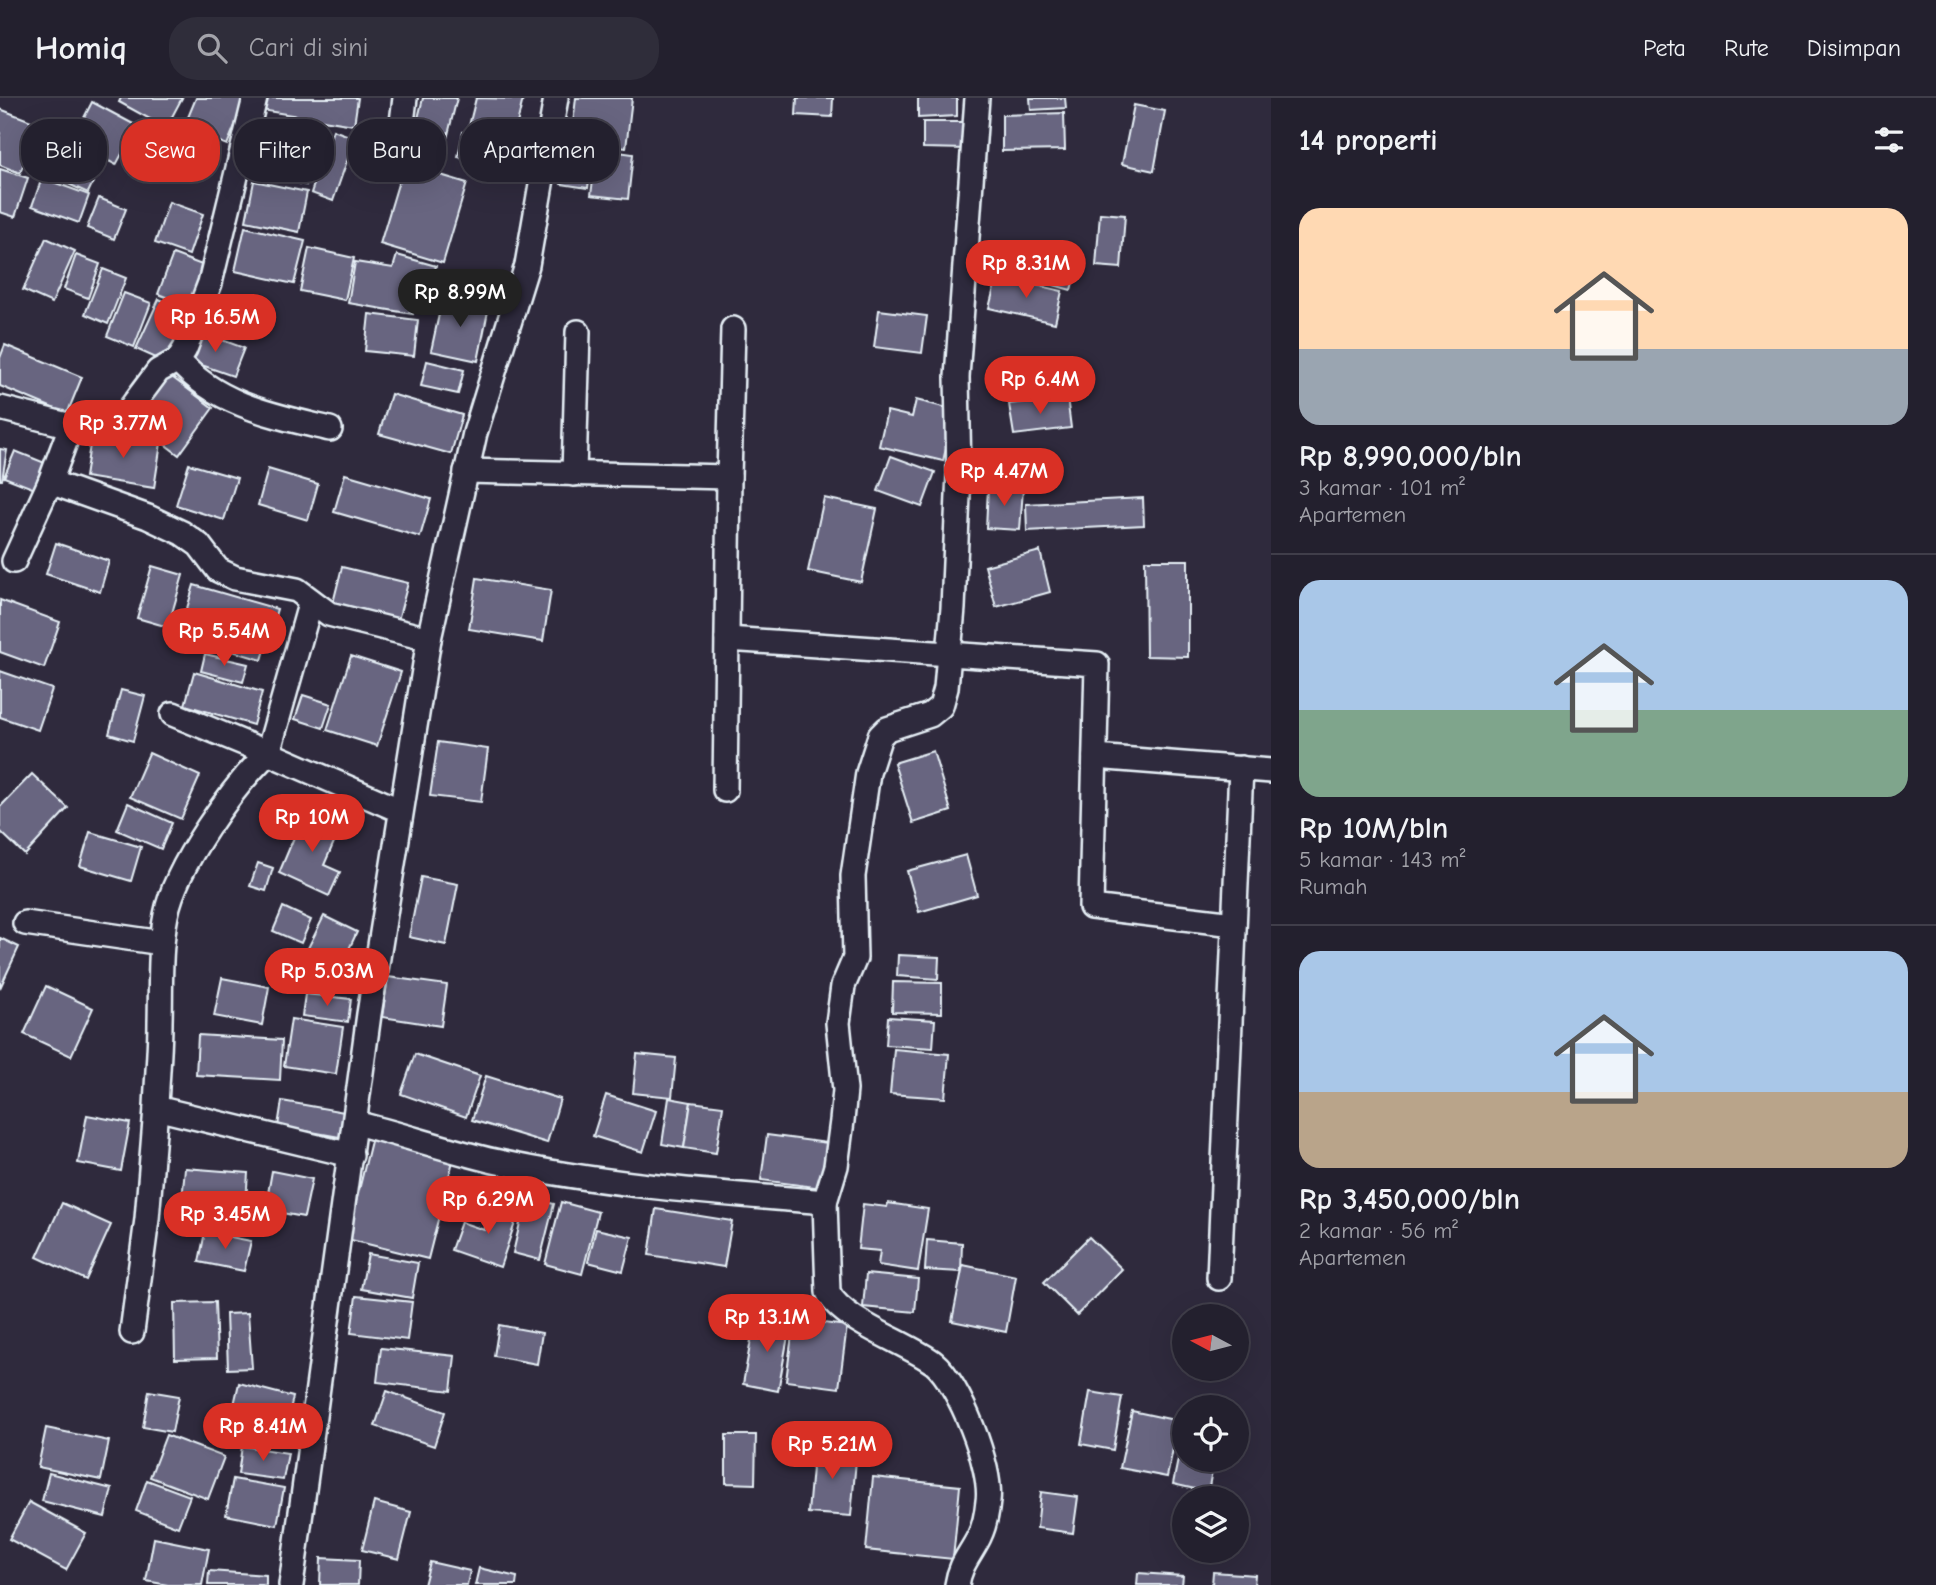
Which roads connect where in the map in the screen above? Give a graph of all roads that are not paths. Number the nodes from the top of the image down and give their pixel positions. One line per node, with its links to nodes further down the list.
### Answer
1 (255, 98): 8 (street)
2 (405, 98): 5 (street)
3 (556, 98): 12 (street)
4 (977, 98): 20 (street)
5 (402, 119)
6 (733, 329): 14 (street)
7 (578, 332): 13 (street)
8 (178, 360): 10 (street); 11 (street)
9 (0, 408): 10 (street)
10 (71, 426): 15 (street)
11 (330, 429)
12 (466, 471): 13 (street); 18 (street)
13 (573, 474): 14 (street)
14 (729, 477): 19 (street)
15 (50, 482): 16 (street); 17 (street)
16 (14, 561)
17 (311, 601): 18 (street); 22 (street)
18 (429, 639): 27 (street)
19 (727, 639): 20 (street); 26 (street)
20 (949, 652): 23 (street); 34 (street)
21 (173, 714): 22 (street)
22 (268, 753): 27 (street); 30 (street)
23 (1095, 757): 24 (street); 29 (street)
24 (1241, 768): 25 (street); 29 (street)
25 (1271, 771)
26 (725, 790)
27 (399, 810): 32 (street)
28 (25, 923): 30 (street)
29 (1234, 924): 35 (street)
30 (162, 943): 31 (street)
31 (156, 1108): 33 (street); 36 (street)
32 (355, 1123): 33 (street); 34 (street)
33 (351, 1155): 37 (street)
34 (825, 1202): 38 (street)
35 (1219, 1278)
36 (132, 1332)
37 (291, 1585)
38 (957, 1585)

